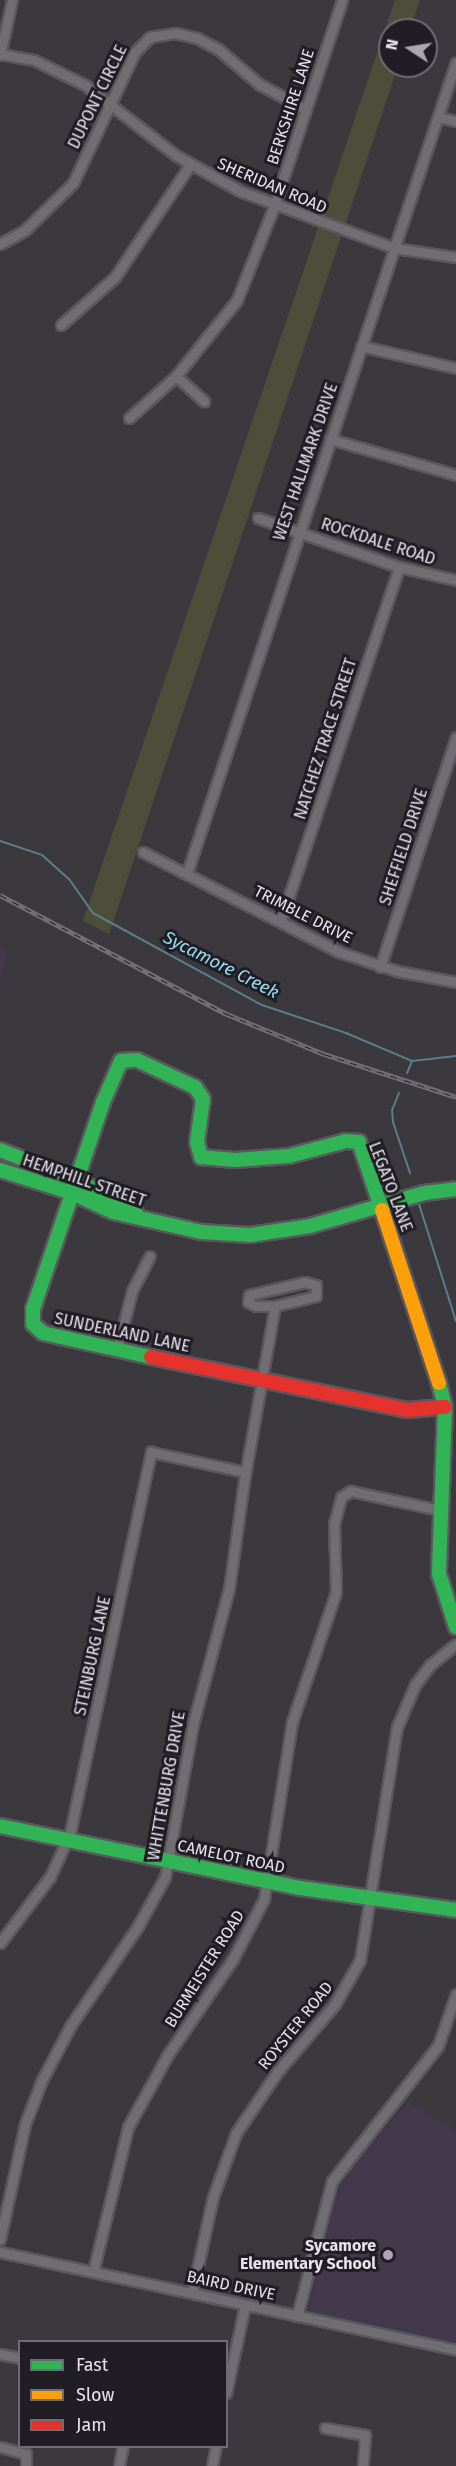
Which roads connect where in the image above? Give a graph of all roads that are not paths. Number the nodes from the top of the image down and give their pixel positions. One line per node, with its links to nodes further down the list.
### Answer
1 (12, 0): 3 (street)
2 (340, 1): 6 (street, BERKSHIRE LANE)
3 (0, 54): 5 (street, SHERIDAN ROAD)
4 (456, 62): 7 (street, WEST HALLMARK DRIVE)
5 (110, 104): 6 (street, DUPONT CIRCLE); 9 (street, SHERIDAN ROAD); 11 (street, DUPONT CIRCLE)
6 (305, 110): 10 (street, BERKSHIRE LANE)
7 (438, 117): 8 (street); 12 (street, WEST HALLMARK DRIVE)
8 (456, 121)
9 (190, 165): 10 (street, SHERIDAN ROAD); 14 (street)
10 (274, 206): 12 (street, SHERIDAN ROAD); 17 (street, BERKSHIRE LANE)
11 (0, 244)
12 (394, 248): 13 (street, SHERIDAN ROAD); 15 (street, WEST HALLMARK DRIVE)
13 (456, 257)
14 (61, 325)
15 (361, 346): 16 (street); 20 (street, WEST HALLMARK DRIVE)
16 (456, 368)
17 (176, 376): 18 (street); 19 (street, BERKSHIRE LANE)
18 (204, 400)
19 (129, 418)
20 (330, 439): 21 (street); 23 (street, WEST HALLMARK DRIVE)
21 (456, 475)
22 (258, 518): 23 (street, ROCKDALE ROAD)
23 (298, 531): 24 (street, ROCKDALE ROAD); 28 (street, WEST HALLMARK DRIVE)
24 (399, 567): 25 (street, ROCKDALE ROAD); 29 (street, NATCHEZ TRACE STREET)
25 (456, 580)
26 (456, 737): 30 (street, SHEFFIELD DRIVE)
27 (143, 852): 28 (street, TRIMBLE DRIVE)
28 (187, 873): 29 (street, TRIMBLE DRIVE)
29 (281, 920): 30 (street, TRIMBLE DRIVE)
30 (380, 967): 31 (street, TRIMBLE DRIVE)
31 (456, 982)
32 (121, 1061): 35 (street, SUNDERLAND LANE); 37 (street, LEGATO LANE)
33 (0, 1150): 35 (street, HEMPHILL STREET)
34 (0, 1170): 35 (street, HEMPHILL STREET)
35 (74, 1186): 37 (street, HEMPHILL STREET); 40 (street, SUNDERLAND LANE)
36 (456, 1190): 37 (street, HEMPHILL STREET)
37 (382, 1205): 42 (street, LEGATO LANE)
38 (150, 1256): 40 (street)
39 (275, 1306): 39 (street); 41 (street, WHITTENBURG DRIVE)
40 (117, 1350): 41 (street, SUNDERLAND LANE)
41 (265, 1379): 42 (street, SUNDERLAND LANE); 43 (street, WHITTENBURG DRIVE)
42 (445, 1407): 44 (street, LEGATO LANE)
43 (245, 1473): 48 (street, STEINBURG LANE); 49 (street, WHITTENBURG DRIVE)
44 (440, 1510): 45 (street, LEGATO LANE); 50 (street, BURMEISTER ROAD)
45 (456, 1627)
46 (456, 1644): 51 (street, ROYSTER ROAD)
47 (0, 1826): 48 (street, CAMELOT ROAD)
48 (67, 1840): 49 (street, CAMELOT ROAD); 53 (street, STEINBURG LANE)
49 (169, 1860): 50 (street, CAMELOT ROAD); 55 (street, WHITTENBURG DRIVE)
50 (267, 1881): 51 (street, CAMELOT ROAD); 57 (street, BURMEISTER ROAD)
51 (371, 1900): 52 (street, CAMELOT ROAD); 58 (street, ROYSTER ROAD)
52 (456, 1910)
53 (0, 1943)
54 (456, 1994): 60 (street)
55 (0, 2239)
56 (0, 2252): 57 (street, BAIRD DRIVE)
57 (93, 2272): 58 (street, BAIRD DRIVE)
58 (192, 2293): 59 (street, BAIRD DRIVE)
59 (245, 2305): 60 (street, BAIRD DRIVE); 64 (street)
60 (297, 2316): 61 (street, BAIRD DRIVE)
61 (456, 2350)
62 (0, 2354): 63 (street)
63 (18, 2358)
64 (228, 2384)
65 (325, 2428): 72 (street)
66 (0, 2447): 69 (street)
67 (122, 2448): 70 (street)
68 (216, 2448): 71 (street)
69 (26, 2466)
70 (118, 2466)
71 (212, 2466)
72 (363, 2466)

